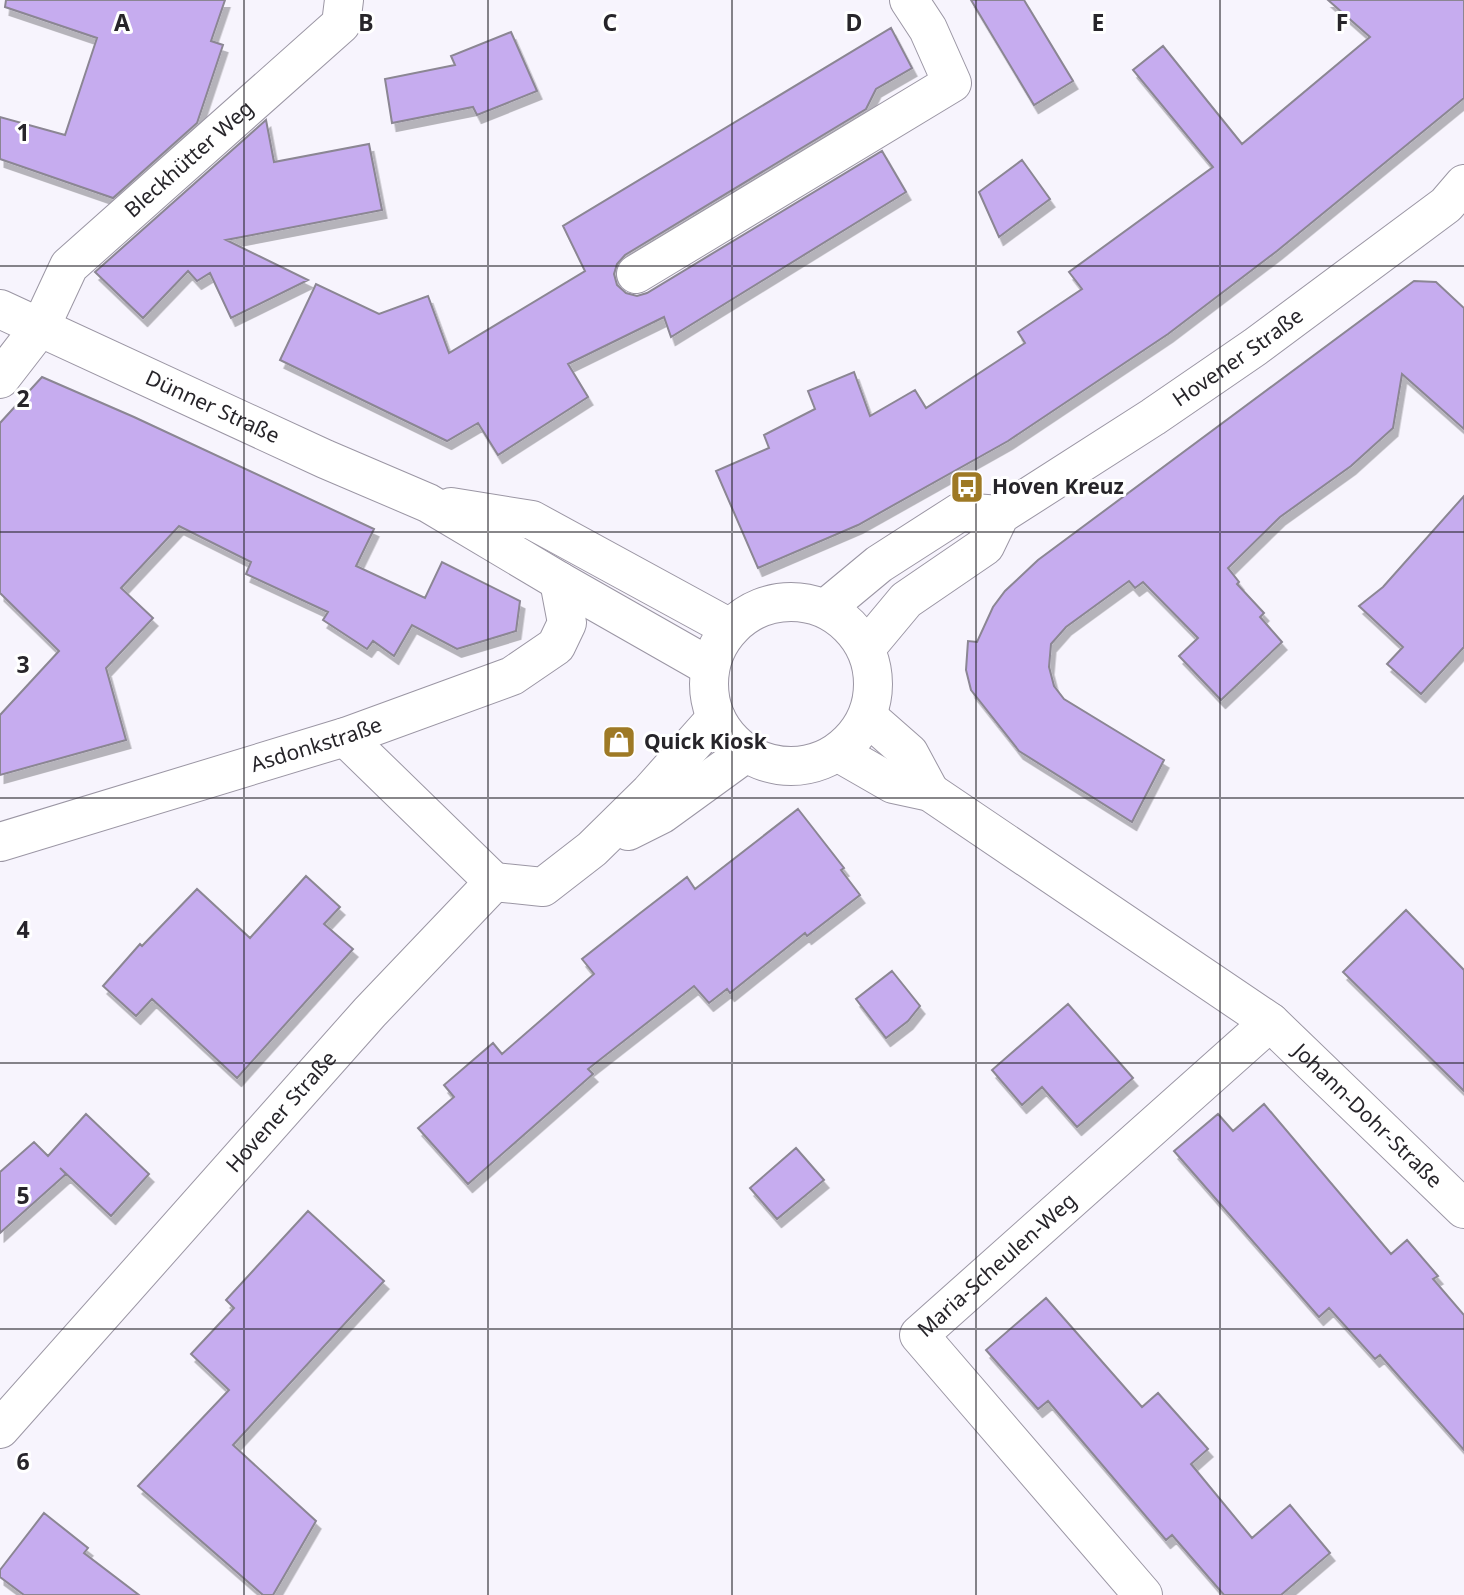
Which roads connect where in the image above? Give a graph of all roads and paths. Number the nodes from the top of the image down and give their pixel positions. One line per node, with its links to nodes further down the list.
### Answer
1 (345, 0): 6 (street, Bleckhütter Weg)
2 (909, 0): 4 (street)
3 (1458, 204): 9 (street, Hovener Straße)
4 (636, 274)
5 (0, 309): 6 (street, Dünner Straße)
6 (41, 326): 7 (street, Bleckhütter Weg); 8 (street, Dünner Straße)
7 (0, 379)
8 (428, 503): 10 (street, Dünner Straße); 12 (street, Dünner Straße)
9 (1000, 515): 11 (street); 13 (street)
10 (559, 581): 14 (street, Dünner Straße); 17 (street, Asdonkstraße)
11 (826, 608): 12 (street); 13 (street)
12 (730, 628): 14 (street)
13 (866, 648): 15 (street)
14 (710, 667): 16 (street)
15 (868, 717): 19 (street); 20 (street)
16 (716, 718): 18 (street); 22 (street)
17 (345, 737): 21 (street, Asdonkstraße); 23 (street)
18 (746, 753): 19 (street); 22 (street)
19 (839, 753): 20 (street)
20 (930, 792): 24 (street, Johann-Dohr-Straße)
21 (0, 842)
22 (592, 849): 23 (street)
23 (494, 882): 26 (street, Hovener Straße)
24 (1270, 1022): 25 (street, Johann-Dohr-Straße); 27 (street, Maria-Scheulen-Weg)
25 (1464, 1209)
26 (0, 1429)
27 (1143, 1595)

